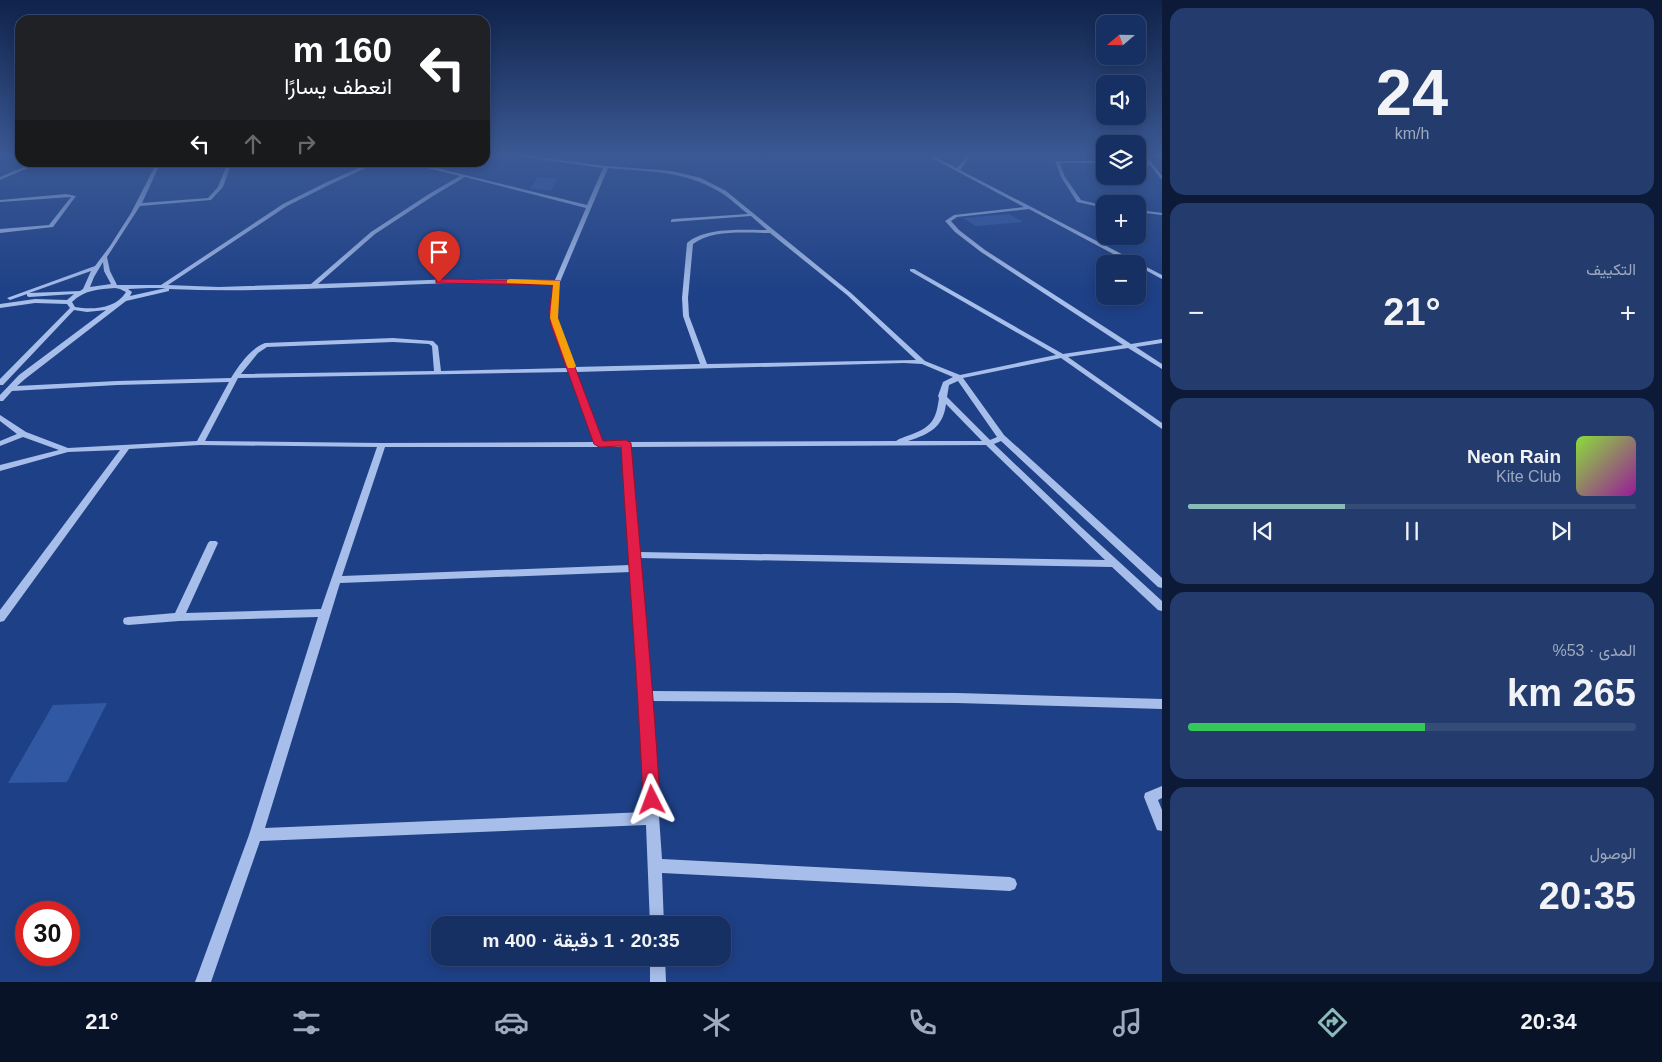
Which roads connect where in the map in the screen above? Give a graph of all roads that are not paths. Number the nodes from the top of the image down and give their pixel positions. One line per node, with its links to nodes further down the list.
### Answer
1 (70, 201): 19 (street)
2 (142, 201): 11 (street)
3 (188, 201): 11 (street)
4 (293, 201): 28 (street)
5 (421, 201): 30 (street)
6 (567, 201): 13 (street)
7 (591, 201): 13 (street)
8 (734, 201): 17 (street)
9 (1016, 201): 14 (street)
10 (1079, 201): 12 (street)
11 (140, 205): 22 (street)
12 (1096, 205)
13 (589, 206): 27 (street)
14 (1029, 208): 21 (street); 39 (street)
15 (1146, 212): 16 (street)
16 (1162, 214)
17 (751, 215): 18 (street); 20 (street)
18 (672, 221)
19 (0, 230)
20 (770, 231): 41 (street); 42 (street)
21 (1120, 255)
22 (106, 258): 23 (street); 29 (street)
23 (97, 267): 32 (street); 33 (street)
24 (1146, 269): 26 (street)
25 (912, 270): 40 (street)
26 (1162, 277)
27 (557, 282): 30 (street); 44 (street)
28 (164, 286): 29 (street); 31 (street)
29 (119, 287): 32 (street); 35 (street)
30 (311, 287): 31 (street)
31 (177, 289): 35 (street)
32 (84, 291): 33 (street); 36 (street)
33 (10, 298): 34 (street)
34 (0, 300)
35 (122, 301): 36 (street); 49 (street)
36 (71, 305): 37 (street); 48 (street)
37 (0, 306)
38 (1162, 341): 39 (street)
39 (1128, 345): 40 (street); 43 (street)
40 (1062, 356): 46 (street); 53 (street)
41 (923, 362): 42 (street); 46 (street)
42 (704, 366): 44 (street)
43 (1162, 367)
44 (572, 370): 45 (street); 61 (street)
45 (438, 373): 47 (street); 47 (street)
46 (959, 377): 50 (street); 55 (street)
47 (235, 378): 49 (street); 56 (street)
48 (0, 383)
49 (10, 388): 51 (street)
50 (942, 396): 58 (street); 59 (street)
51 (0, 399)
52 (0, 416): 54 (street)
53 (1162, 426)
54 (23, 434): 60 (street); 64 (street)
55 (1001, 437): 59 (street); 71 (street)
56 (200, 443): 62 (street); 63 (street)
57 (626, 443): 58 (street); 61 (street); 67 (street)
58 (894, 443): 59 (street)
59 (988, 443): 68 (street)
60 (0, 444)
61 (599, 444): 62 (street)
62 (382, 445): 70 (street)
63 (126, 447): 64 (street); 75 (street)
64 (68, 450): 65 (street)
65 (0, 468)
66 (213, 543): 74 (street)
67 (634, 555): 68 (street); 69 (street)
68 (1114, 564): 72 (street)
69 (635, 568): 70 (street); 77 (street)
70 (337, 580): 73 (street)
71 (1162, 584)
72 (1162, 607)
73 (325, 613): 74 (street); 82 (street)
74 (180, 616): 76 (street)
75 (0, 618)
76 (128, 620)
77 (646, 696): 78 (street); 80 (street)
78 (1162, 704)
79 (1162, 792): 81 (street)
80 (653, 818): 82 (street); 83 (street)
81 (1162, 824)
82 (256, 835): 87 (street)
83 (656, 866): 84 (street); 85 (street)
84 (1010, 884)
85 (657, 916)
86 (658, 966): 88 (street)
87 (203, 982)
88 (658, 982)

